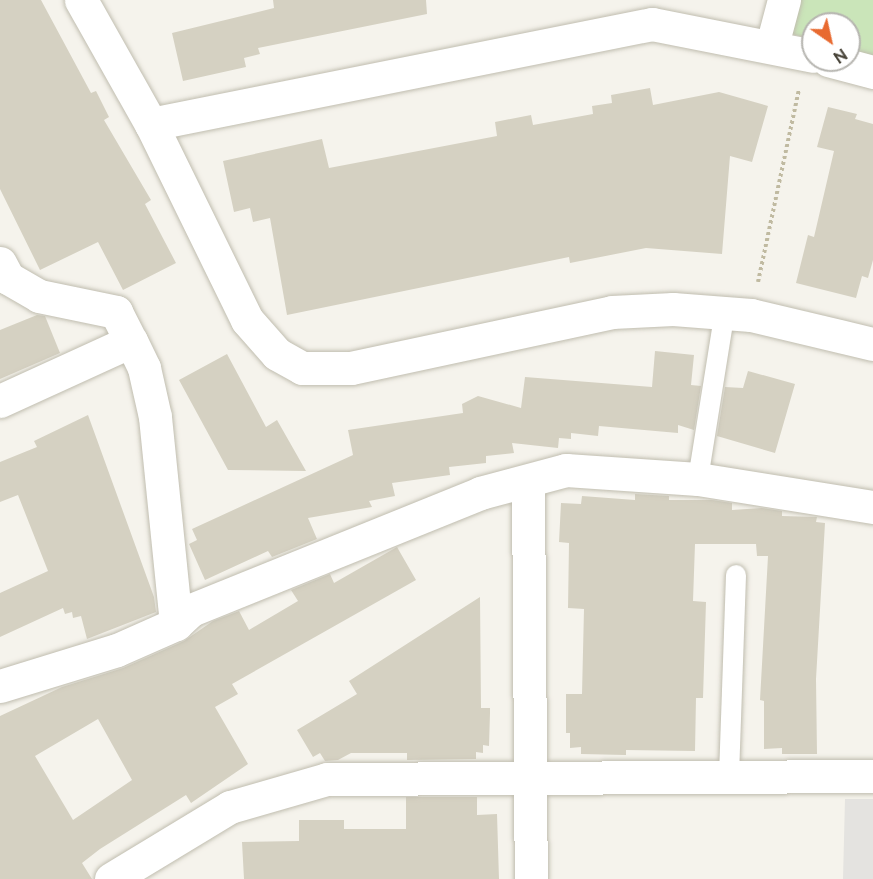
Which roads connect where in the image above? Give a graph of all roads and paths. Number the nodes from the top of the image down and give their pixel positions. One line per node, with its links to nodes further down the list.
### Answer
1 (81, 0): 6 (street)
2 (783, 0): 3 (street)
3 (772, 45): 4 (street); 6 (street)
4 (801, 53)
5 (811, 72): 8 (path)
6 (151, 124): 8 (street)
7 (0, 263): 9 (street)
8 (738, 313): 10 (street); 12 (lane)
9 (130, 341): 11 (street); 16 (street)
10 (873, 344)
11 (0, 401)
12 (698, 479): 13 (street); 14 (street)
13 (528, 481): 16 (street); 20 (street)
14 (873, 507)
15 (736, 575): 18 (lane)
16 (176, 624): 17 (street)
17 (0, 687)
18 (729, 776): 19 (street); 20 (street)
19 (873, 776)
20 (531, 777): 21 (street); 22 (street)
21 (111, 879)
22 (531, 879)

